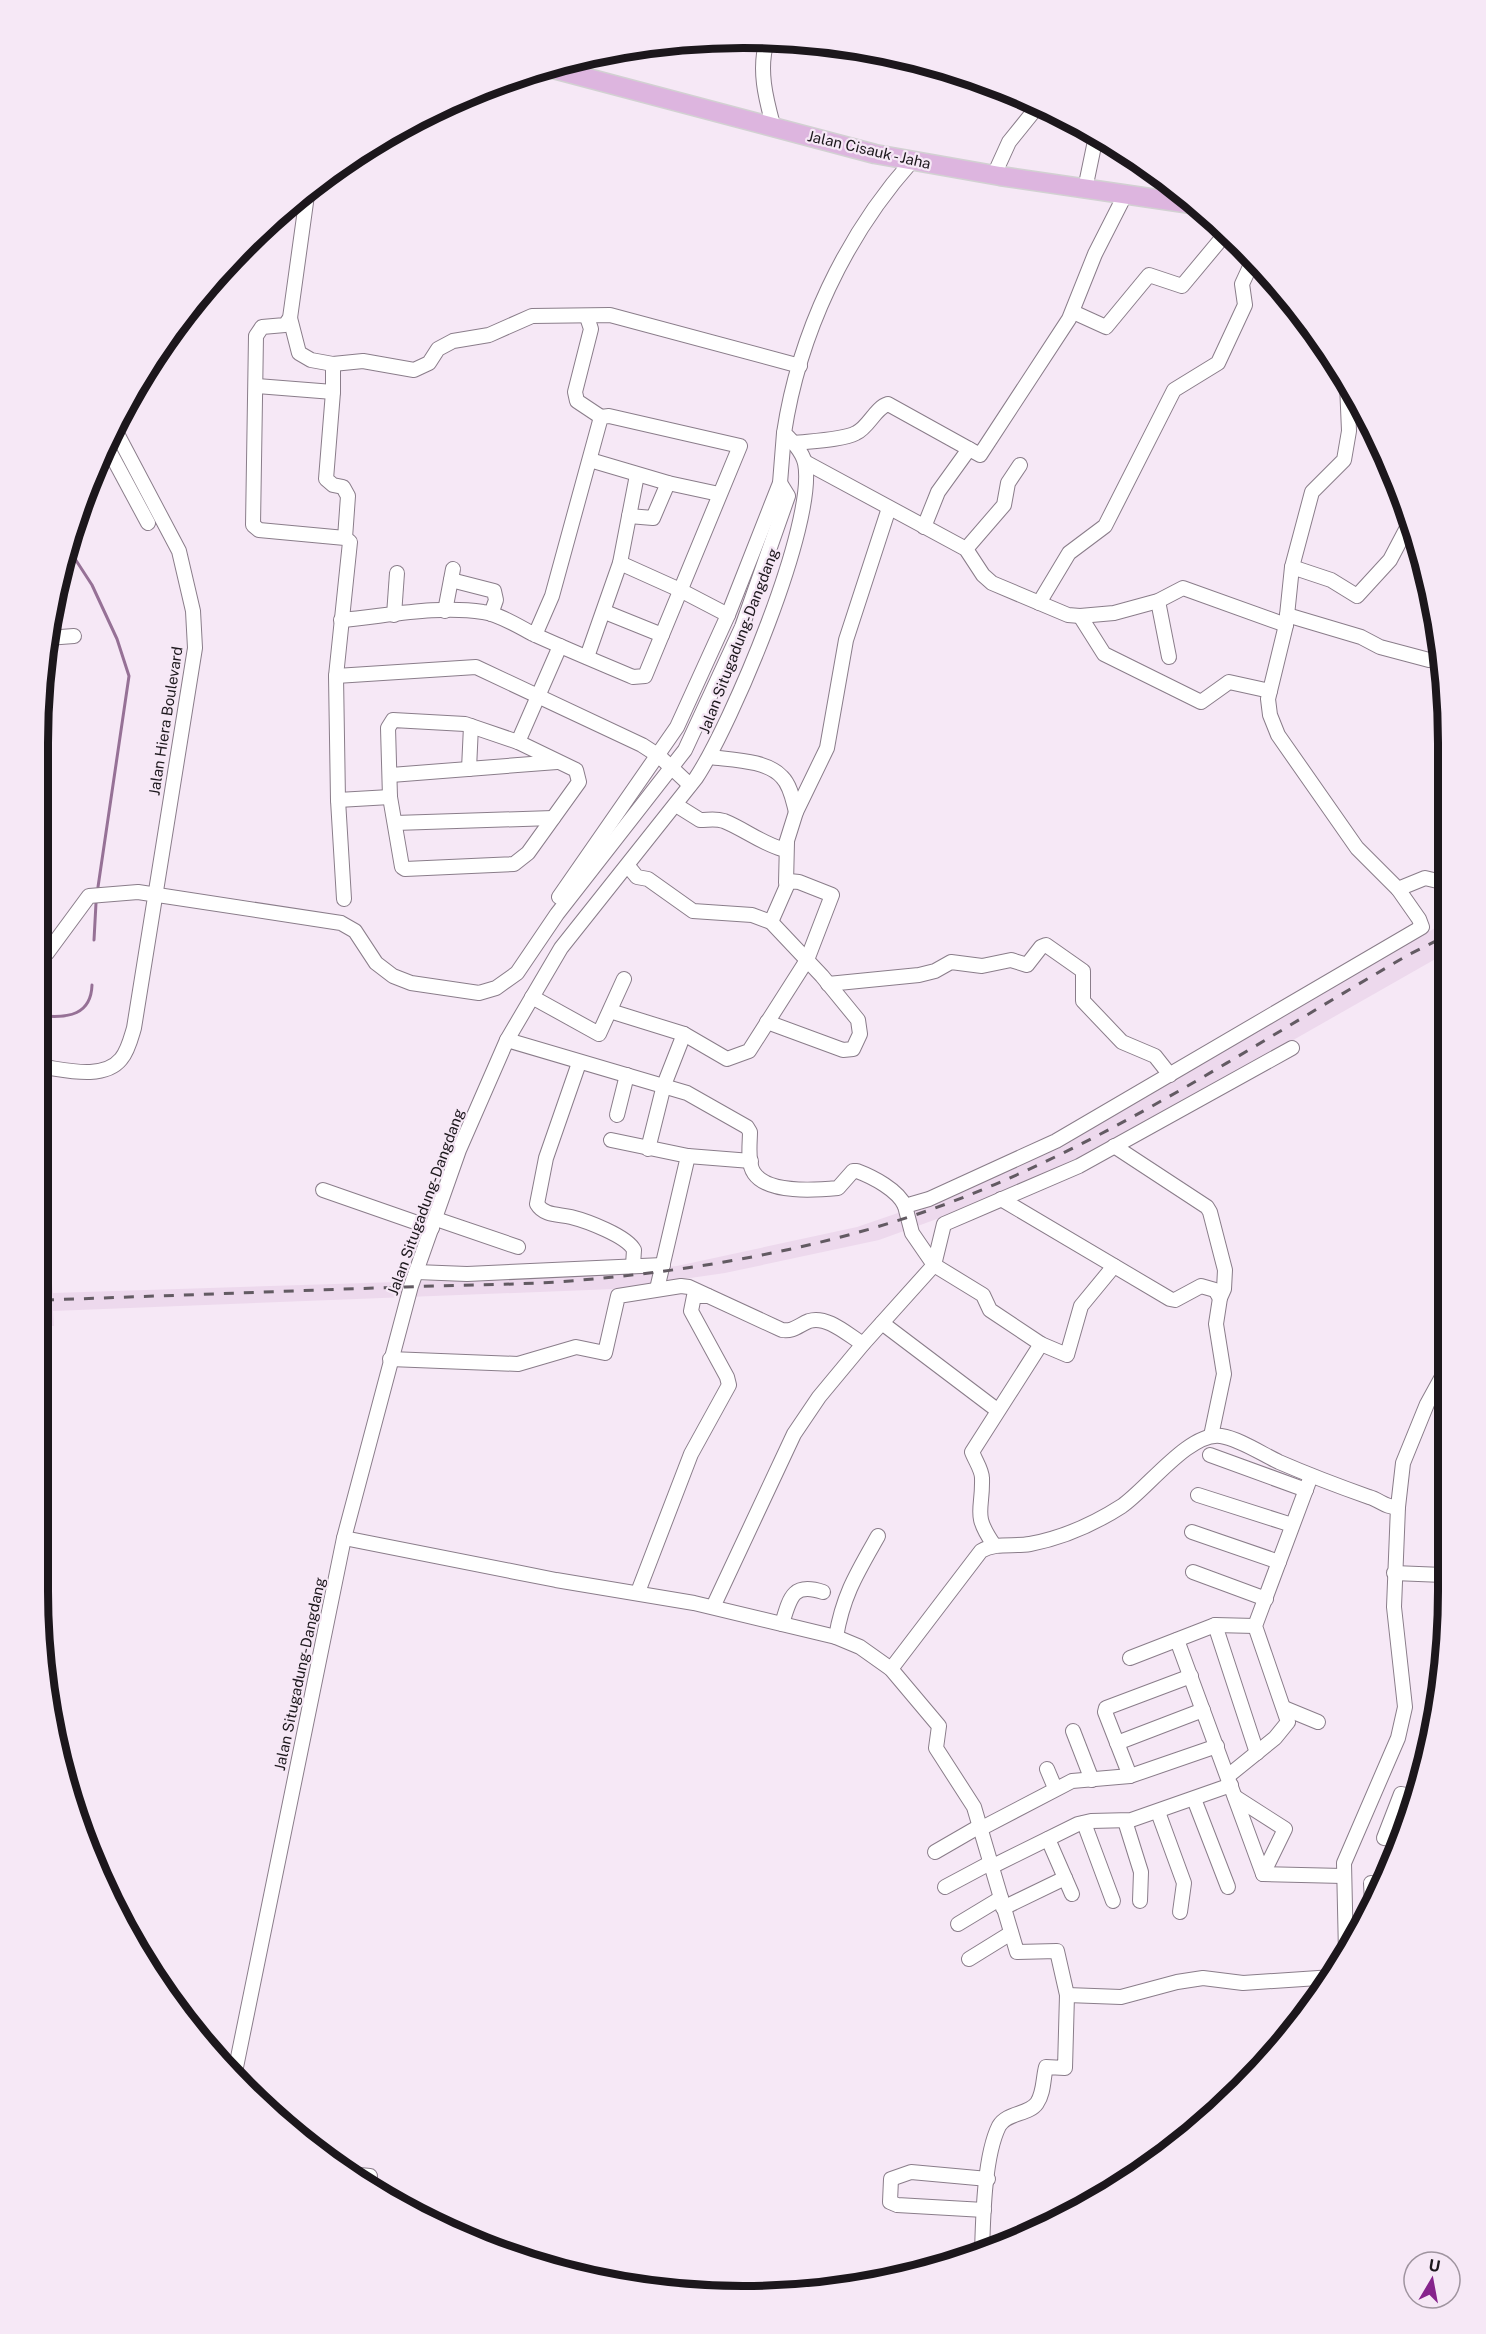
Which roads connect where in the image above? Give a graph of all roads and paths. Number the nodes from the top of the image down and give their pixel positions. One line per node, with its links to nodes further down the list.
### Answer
1 (766, 49): 4 (street)
2 (564, 72): 4 (main road, Jalan Cisauk - Jaha)
3 (1033, 112): 7 (street)
4 (773, 125): 6 (main road, Jalan Cisauk - Jaha)
5 (1094, 144): 8 (street)
6 (912, 161): 7 (main road, Jalan Cisauk - Jaha); 18 (street)
7 (994, 175): 8 (main road, Jalan Cisauk - Jaha)
8 (1085, 189): 9 (main road, Jalan Cisauk - Jaha)
9 (1125, 195): 10 (main road, Jalan Cisauk - Jaha); 14 (street)
10 (1178, 201)
11 (306, 203): 16 (street)
12 (1221, 239): 14 (street)
13 (1249, 267): 48 (street)
14 (1073, 312): 26 (street)
15 (586, 317): 17 (street); 18 (street); 22 (street)
16 (290, 318): 17 (street); 19 (street)
17 (333, 364): 20 (street)
18 (800, 366): 23 (street)
19 (257, 386): 20 (street); 41 (street)
20 (333, 392): 41 (street)
21 (1348, 401): 44 (street)
22 (601, 417): 28 (street); 34 (street)
23 (784, 433): 25 (street, Jalan Situgadung-Dangdang); 33 (street)
24 (119, 438): 88 (street, Jalan Hiera Boulevard)
25 (795, 443): 26 (street); 29 (street, Jalan Situgadung-Dangdang)
26 (969, 449): 39 (street)
27 (111, 455): 38 (street)
28 (590, 460): 31 (street); 57 (street)
29 (805, 462): 35 (street, Jalan Situgadung-Dangdang); 36 (street)
30 (1020, 465): 42 (street)
31 (637, 475): 32 (street); 37 (street)
32 (668, 483): 34 (street); 37 (street)
33 (781, 491): 35 (street); 53 (street); 73 (street)
34 (719, 494): 46 (street)
35 (804, 501): 71 (street, Jalan Situgadung-Dangdang)
36 (889, 508): 39 (street); 80 (street)
37 (629, 516): 43 (street)
38 (148, 523)
39 (924, 527): 42 (street)
40 (1405, 532): 44 (street)
41 (345, 538): 55 (street)
42 (966, 549): 48 (street)
43 (620, 563): 46 (street); 50 (street)
44 (1292, 567): 56 (street)
45 (397, 573): 52 (street)
46 (680, 590): 53 (street); 58 (street)
47 (1158, 602): 54 (street); 56 (street); 63 (street)
48 (1039, 603): 54 (street)
49 (445, 611): 51 (street); 51 (street); 52 (street)
50 (604, 612): 58 (street); 62 (street)
51 (491, 614): 57 (street)
52 (394, 615): 55 (street)
53 (728, 615): 70 (street)
54 (1080, 616): 66 (street)
55 (342, 620): 65 (street)
56 (1287, 620): 64 (street); 66 (street)
57 (536, 635): 61 (street)
58 (662, 635): 62 (street)
59 (74, 636): 60 (street)
60 (56, 637)
61 (560, 646): 62 (street); 67 (street)
62 (587, 657)
63 (1168, 657)
64 (1430, 660)
65 (336, 676): 67 (street); 78 (street)
66 (1270, 691): 87 (street)
67 (537, 696): 69 (street); 70 (street)
68 (471, 726): 69 (street); 74 (street); 75 (street)
69 (518, 742): 72 (street)
70 (658, 756): 73 (street); 89 (street)
71 (710, 757): 76 (street, Jalan Situgadung-Dangdang); 80 (street)
72 (557, 762): 74 (street); 81 (street)
73 (673, 768): 76 (street); 88 (street)
74 (470, 769): 75 (street)
75 (391, 775): 77 (street)
76 (690, 785): 79 (street, Jalan Situgadung-Dangdang)
77 (390, 797): 78 (street); 82 (street)
78 (338, 800): 90 (street)
79 (676, 805): 83 (street); 84 (street, Jalan Situgadung-Dangdang)
80 (796, 812): 83 (street)
81 (553, 818): 82 (street); 82 (street)
82 (395, 823)
83 (787, 842): 86 (street)
84 (627, 866): 91 (street); 96 (street, Jalan Situgadung-Dangdang)
85 (1438, 881): 87 (street)
86 (786, 884): 91 (street); 93 (street)
87 (1398, 889): 105 (street)
88 (155, 894): 92 (street); 103 (street, Jalan Hiera Boulevard)
89 (559, 897)
90 (344, 899)
91 (771, 922): 93 (street)
92 (48, 950)
93 (807, 960): 95 (street); 98 (street)
94 (624, 979): 97 (street)
95 (828, 984): 98 (street); 105 (street)
96 (532, 997): 97 (street); 100 (street, Jalan Situgadung-Dangdang)
97 (610, 1011): 99 (street)
98 (767, 1022): 99 (street)
99 (684, 1034): 106 (street)
100 (507, 1041): 102 (street); 116 (street, Jalan Situgadung-Dangdang)
101 (1292, 1048): 109 (street)
102 (579, 1063): 104 (street); 118 (street)
103 (48, 1068)
104 (627, 1075): 106 (street); 107 (street)
105 (1170, 1075): 115 (street)
106 (664, 1084): 110 (street); 112 (street)
107 (617, 1115)
108 (611, 1140): 110 (street)
109 (1114, 1146): 114 (street); 125 (street)
110 (648, 1149): 111 (street)
111 (687, 1156): 112 (street); 119 (street)
112 (751, 1161): 115 (street)
113 (322, 1190): 116 (street)
114 (1001, 1199): 120 (street); 121 (street)
115 (905, 1206): 120 (street)
116 (434, 1224): 117 (street); 122 (street, Jalan Situgadung-Dangdang)
117 (518, 1247)
118 (633, 1265): 119 (street); 122 (street)
119 (663, 1265): 123 (street)
120 (934, 1265): 126 (street); 128 (street)
121 (1114, 1266): 125 (street); 128 (street)
122 (416, 1272): 129 (street, Jalan Situgadung-Dangdang)
123 (657, 1289): 124 (street); 129 (street)
124 (708, 1296): 127 (street); 147 (street)
125 (1220, 1298): 132 (street)
126 (882, 1323): 127 (street); 131 (street)
127 (862, 1344): 150 (street)
128 (1041, 1344): 131 (street)
129 (390, 1359): 141 (street, Jalan Situgadung-Dangdang)
130 (1438, 1385): 137 (street)
131 (997, 1410): 142 (street)
132 (1212, 1436): 134 (street); 142 (street)
133 (1210, 1455): 135 (street)
134 (1311, 1476): 135 (street); 137 (street)
135 (1306, 1490): 138 (street)
136 (1198, 1495): 138 (street)
137 (1398, 1507): 145 (street)
138 (1292, 1525): 143 (street)
139 (1191, 1532): 143 (street)
140 (878, 1536): 154 (street)
141 (344, 1538): 147 (street); 197 (street, Jalan Situgadung-Dangdang)
142 (994, 1545): 157 (street)
143 (1279, 1562): 149 (street)
144 (1193, 1572): 149 (street)
145 (1394, 1573): 146 (street); 182 (street)
146 (1438, 1575)
147 (638, 1592): 150 (street)
148 (823, 1592): 151 (street)
149 (1266, 1599): 153 (street)
150 (713, 1607): 151 (street)
151 (782, 1624): 154 (street)
152 (1215, 1625): 153 (street); 155 (street); 165 (street)
153 (1255, 1626): 159 (street)
154 (836, 1637): 157 (street)
155 (1177, 1640): 156 (street); 158 (street)
156 (1130, 1658)
157 (891, 1669): 176 (street)
158 (1191, 1676): 160 (street); 163 (street)
159 (1284, 1708): 161 (street); 165 (street)
160 (1203, 1710): 163 (street); 164 (street)
161 (1318, 1722)
162 (1073, 1731): 168 (street)
163 (1117, 1743): 167 (street)
164 (1216, 1746): 167 (street); 169 (street)
165 (1257, 1753): 169 (street)
166 (1047, 1769): 170 (street)
167 (1130, 1776): 168 (street)
168 (1092, 1780): 170 (street)
169 (1231, 1786): 172 (street); 181 (street); 181 (street)
170 (1055, 1788): 176 (street)
171 (1407, 1795): 178 (street)
172 (1194, 1799): 173 (street); 185 (street)
173 (1158, 1812): 174 (street); 190 (street)
174 (1125, 1821): 175 (street); 188 (street)
175 (1084, 1823): 177 (street); 187 (street)
176 (980, 1828): 179 (street); 180 (street)
177 (1048, 1839): 180 (street); 183 (street)
178 (1392, 1839)
179 (935, 1852)
180 (991, 1865): 184 (street); 189 (street)
181 (1263, 1874): 182 (street)
182 (1343, 1876): 193 (street)
183 (1065, 1878): 186 (street); 189 (street)
184 (945, 1887)
185 (1228, 1887)
186 (1071, 1894)
187 (1113, 1901)
188 (1140, 1901)
189 (1002, 1903): 191 (street); 192 (street)
190 (1180, 1912)
191 (958, 1924)
192 (1011, 1933): 194 (street); 196 (street)
193 (1345, 1938)
194 (969, 1959)
195 (1320, 1978): 196 (street)
196 (1067, 1995): 200 (street)
197 (236, 2066)
198 (366, 2175): 199 (street)
199 (370, 2175)
200 (988, 2179): 201 (street); 201 (street)
201 (984, 2210): 202 (street)
202 (982, 2243)

